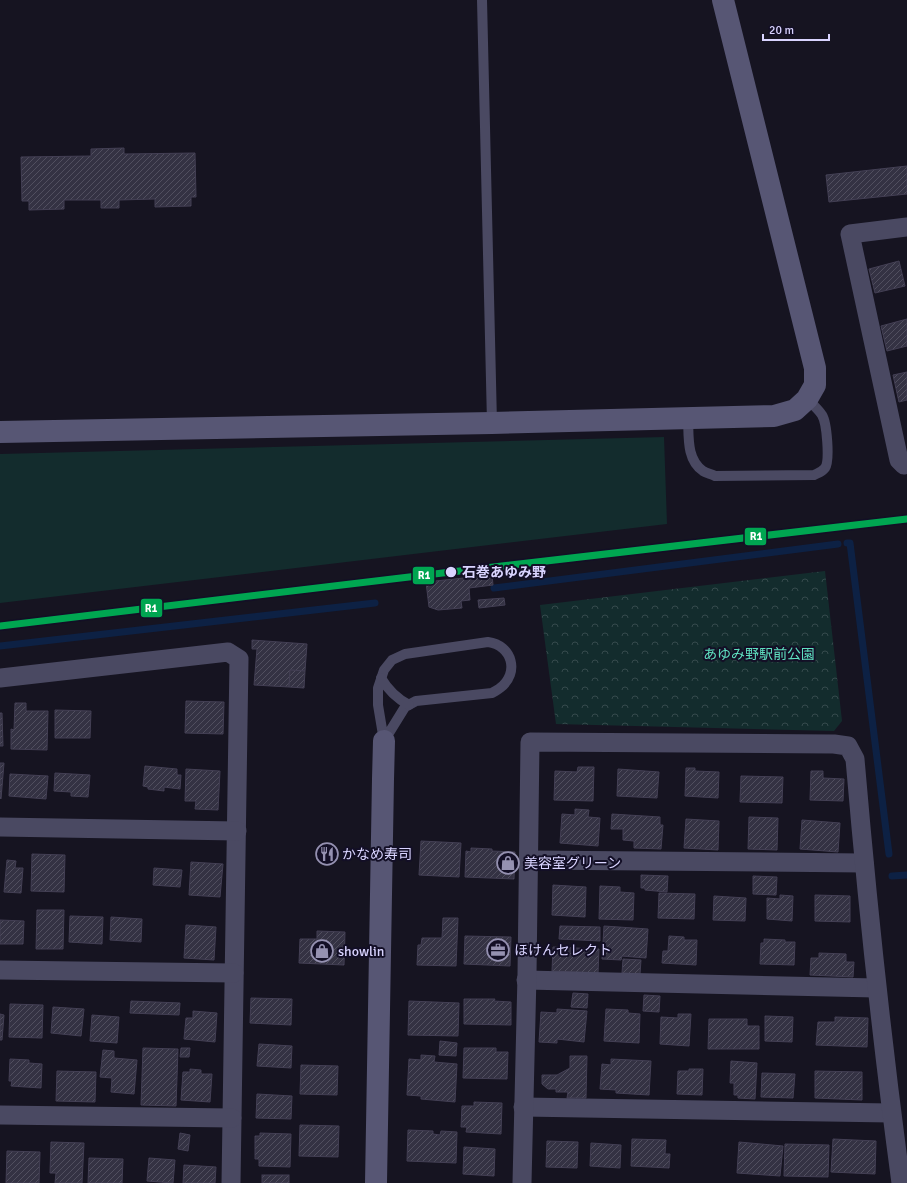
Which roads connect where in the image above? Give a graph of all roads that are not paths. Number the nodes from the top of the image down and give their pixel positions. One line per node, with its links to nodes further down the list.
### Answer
1 (482, 0): 6 (lane)
2 (723, 0): 4 (street)
3 (907, 227): 8 (street)
4 (807, 399): 5 (street); 5 (lane)
5 (688, 418): 6 (street)
6 (492, 423): 7 (street)
7 (0, 432)
8 (907, 464)
9 (0, 678): 14 (street)
10 (381, 678): 11 (lane); 11 (lane); 12 (lane)
11 (409, 705): 12 (lane)
12 (384, 741): 26 (street)
13 (0, 827): 14 (street)
14 (237, 831): 18 (street)
15 (528, 860): 16 (street); 16 (street); 19 (street)
16 (864, 863): 20 (street)
17 (0, 970): 18 (street)
18 (234, 973): 24 (street)
19 (526, 980): 20 (street); 21 (street)
20 (876, 988): 22 (street)
21 (523, 1107): 22 (street); 27 (street)
22 (891, 1113): 28 (street)
23 (0, 1115): 24 (street)
24 (232, 1118): 25 (street)
25 (231, 1183)
26 (376, 1183)
27 (522, 1183)
28 (901, 1183)

